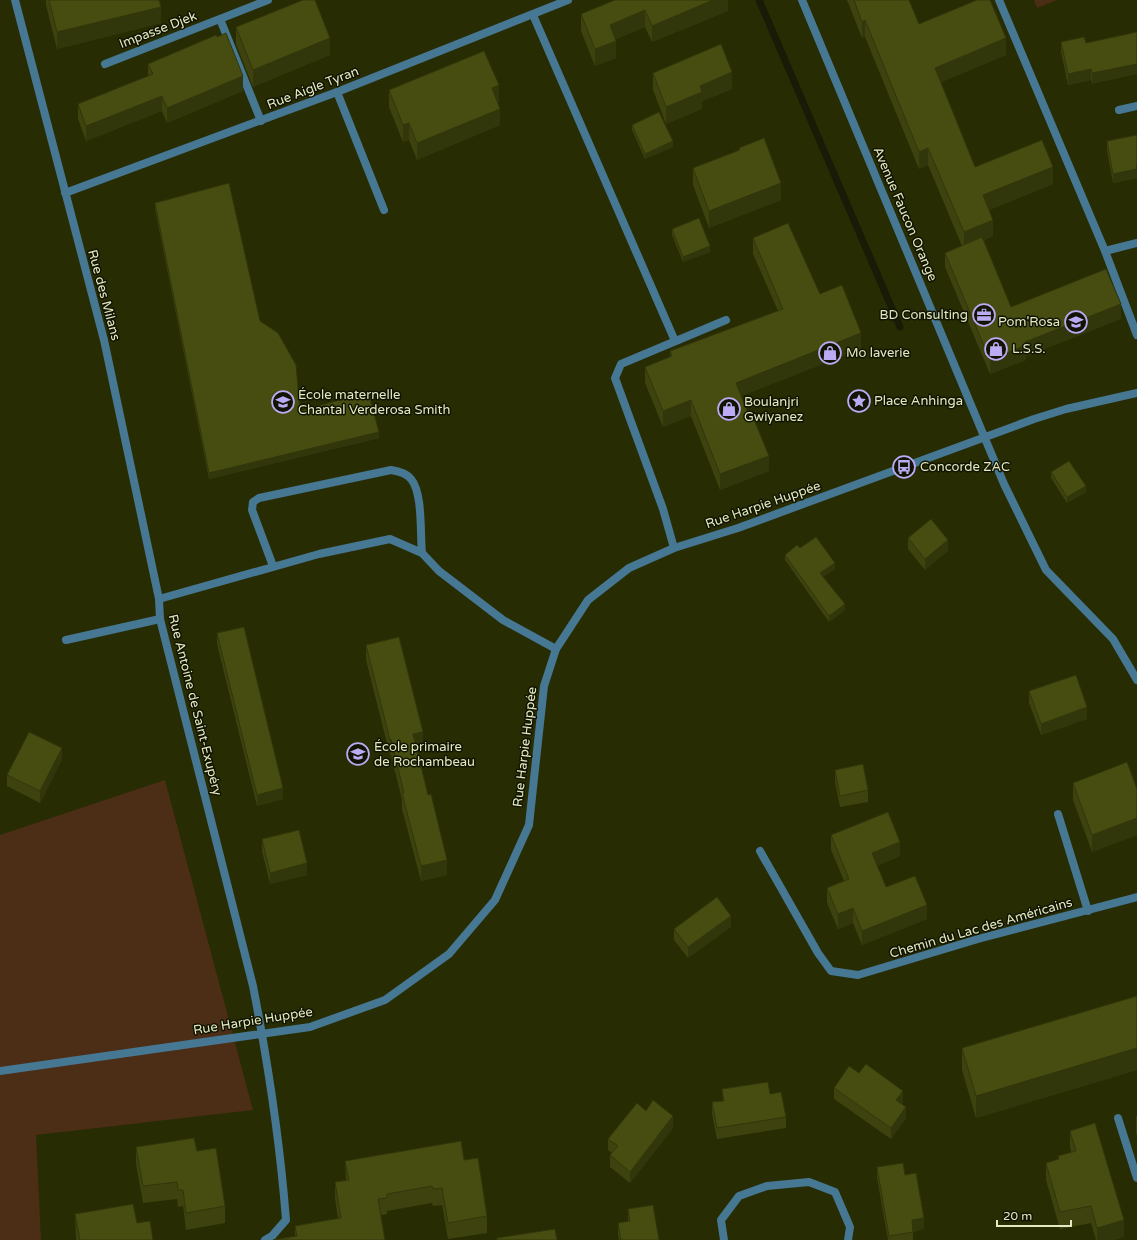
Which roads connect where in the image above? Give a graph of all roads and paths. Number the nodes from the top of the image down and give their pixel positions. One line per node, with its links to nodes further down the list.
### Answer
1 (15, 0): 13 (street, Rue des Milans)
2 (268, 0): 7 (street, Impasse Djek)
3 (568, 0): 6 (street, Rue Aigle Tyran)
4 (802, 0): 21 (street, Avenue Faucon Orange)
5 (999, 0): 16 (street)
6 (533, 15): 9 (street, Rue Aigle Tyran); 19 (street)
7 (220, 19): 8 (street, Impasse Djek); 12 (street)
8 (105, 64)
9 (337, 92): 12 (street, Rue Aigle Tyran); 14 (street)
10 (1137, 106): 11 (street)
11 (1119, 110)
12 (261, 121): 13 (street, Rue Aigle Tyran)
13 (65, 193): 25 (street, Rue des Milans)
14 (384, 210)
15 (1137, 243): 16 (street)
16 (1105, 251): 18 (street)
17 (726, 320): 19 (street)
18 (1137, 335)
19 (675, 341): 22 (street)
20 (1137, 393): 21 (street, Rue Harpie Huppée)
21 (985, 436): 22 (street, Rue Harpie Huppée); 29 (street, Avenue Faucon Orange)
22 (674, 548): 28 (street, Rue Harpie Huppée)
23 (422, 553): 24 (street, Rue Antoine de Saint-Exupéry); 24 (street); 28 (street, Rue Antoine de Saint-Exupéry)
24 (274, 566): 25 (street, Rue Antoine de Saint-Exupéry)
25 (160, 598): 26 (street, Rue Antoine de Saint-Exupéry)
26 (160, 619): 27 (street); 34 (street, Rue Antoine de Saint-Exupéry)
27 (66, 640)
28 (556, 649): 34 (street, Rue Harpie Huppée)
29 (1137, 680)
30 (1058, 814): 33 (street)
31 (760, 851): 33 (street, Chemin du Lac des Américains)
32 (1137, 897): 33 (street, Chemin du Lac des Américains)
33 (1088, 911)
34 (262, 1034): 35 (street, Rue Harpie Huppée); 38 (street, Rue Antoine de Saint-Exupéry)
35 (0, 1071)
36 (1118, 1118): 37 (street)
37 (1137, 1178)
38 (265, 1240)
39 (724, 1240): 40 (street)
40 (848, 1240)

